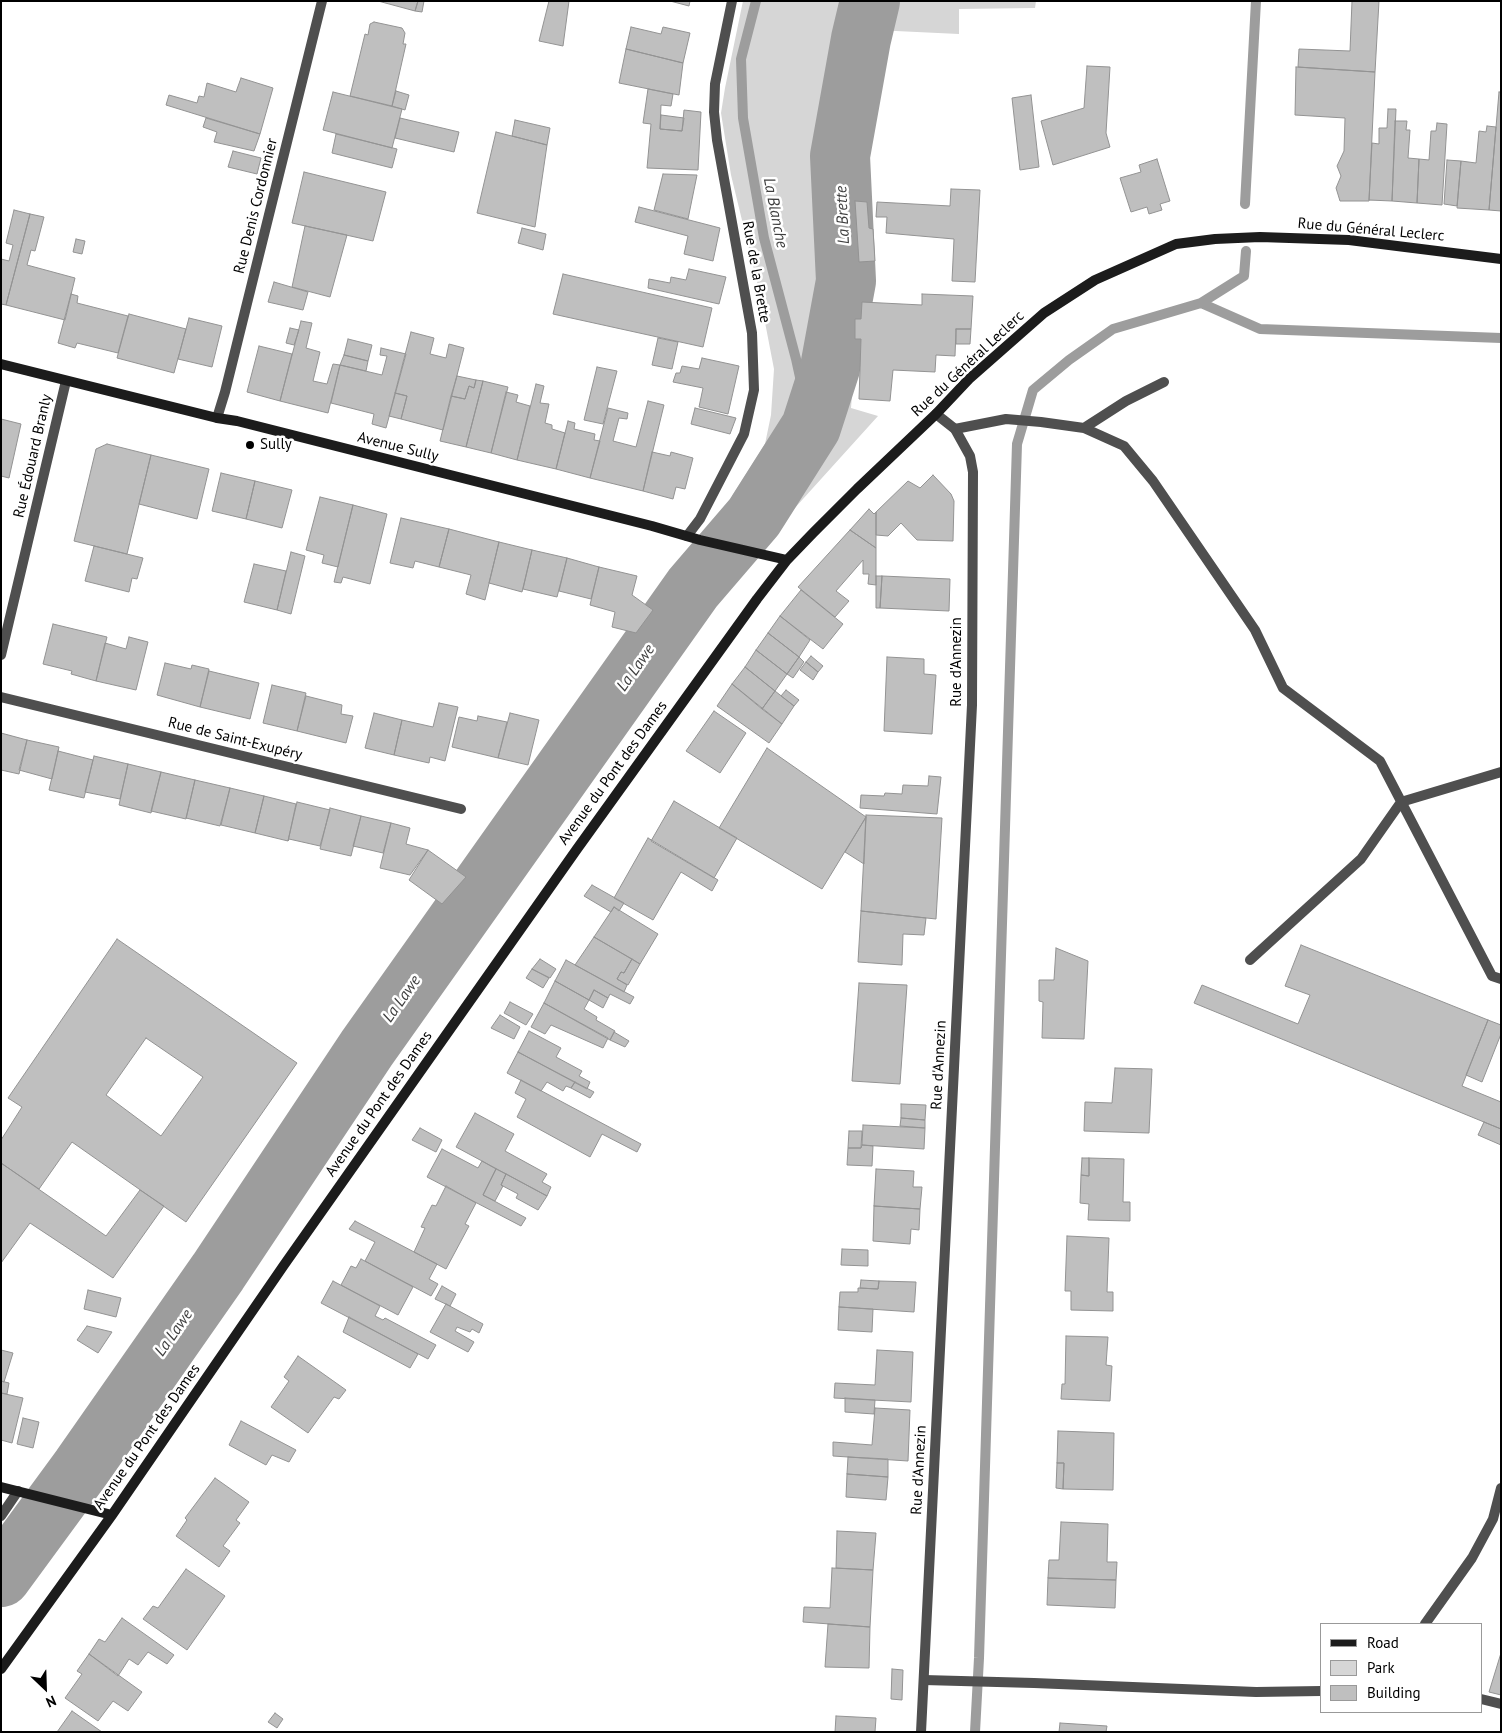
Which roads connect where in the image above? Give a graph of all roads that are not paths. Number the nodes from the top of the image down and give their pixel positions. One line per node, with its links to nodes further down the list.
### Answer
1 (322, 1): 8 (street, Rue Denis Cordonnier)
2 (732, 1): 11 (street, Rue de la Brette)
3 (1501, 259): 7 (street, Rue du Général Leclerc)
4 (1, 364): 5 (street, Avenue Sully)
5 (66, 381): 8 (street, Avenue Sully); 13 (street, Rue Édouard Branly)
6 (1164, 382): 9 (street)
7 (936, 414): 10 (street, Rue d'Annezin); 12 (street, Rue du Général Leclerc)
8 (217, 418): 11 (street, Avenue Sully)
9 (1084, 428): 10 (street); 16 (street)
10 (955, 429): 27 (street, Rue d'Annezin)
11 (687, 536): 12 (street, Avenue Sully)
12 (787, 560): 23 (street, Avenue du Pont des Dames)
13 (1, 655)
14 (1, 698): 17 (street, Rue de Saint-Exupéry)
15 (1501, 772): 16 (street)
16 (1401, 802): 18 (street); 19 (street)
17 (461, 809)
18 (1250, 960)
19 (1501, 979)
20 (1, 1487): 22 (street)
21 (1501, 1488): 25 (street)
22 (18, 1492): 23 (street); 24 (street)
23 (112, 1515): 26 (street, Avenue du Pont des Dames)
24 (1, 1516)
25 (1426, 1623)
26 (1, 1669)
27 (924, 1680): 28 (street); 31 (street, Rue d'Annezin)
28 (1320, 1691)
29 (1482, 1699): 30 (street)
30 (1501, 1704)
31 (921, 1732)

